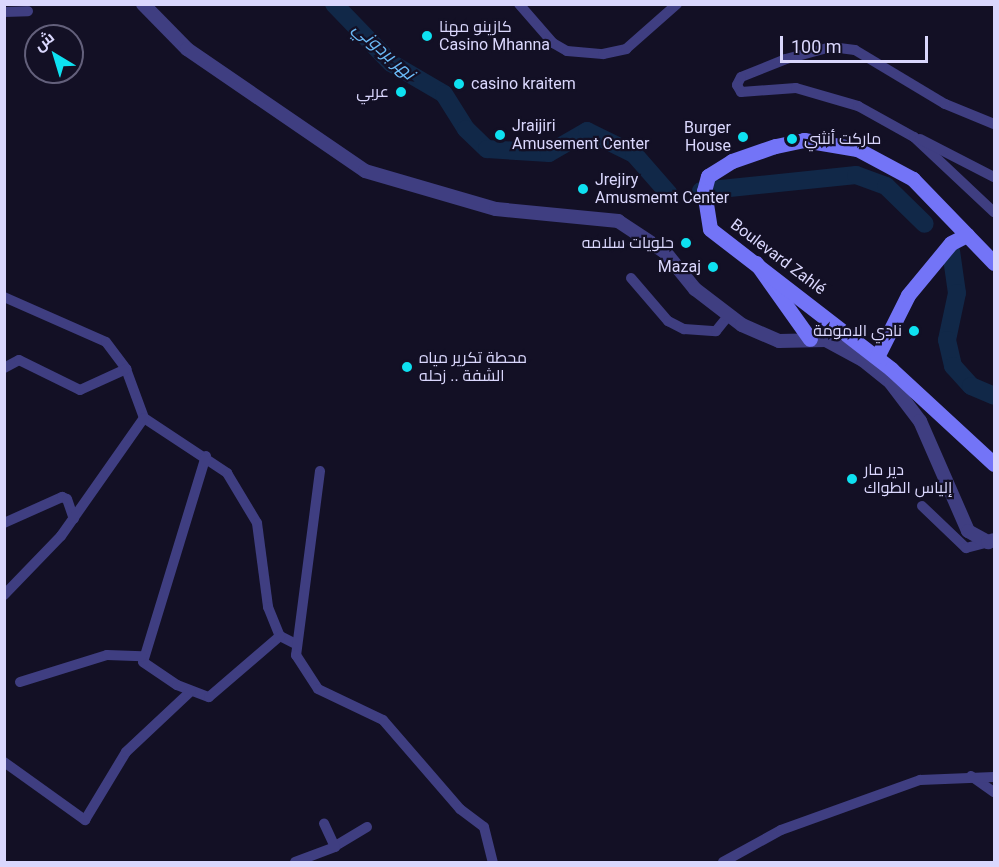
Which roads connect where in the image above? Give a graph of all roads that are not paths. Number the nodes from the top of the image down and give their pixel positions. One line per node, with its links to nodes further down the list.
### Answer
1 (143, 4): 15 (street)
2 (519, 4): 3 (street)
3 (677, 4)
4 (28, 11): 5 (street)
5 (4, 12)
6 (994, 124): 7 (street)
7 (914, 137): 8 (street); 9 (street)
8 (994, 177)
9 (994, 212)
10 (967, 236): 11 (main road, Boulevard Zahlé); 12 (main road, Boulevard Zahlé); 17 (main road)
11 (753, 258): 16 (main road); 17 (main road, Boulevard Zahlé)
12 (994, 263)
13 (631, 278): 15 (street)
14 (4, 297): 19 (street)
15 (729, 315): 16 (street)
16 (810, 339): 17 (street)
17 (874, 362): 22 (main road, Boulevard Zahlé); 27 (street)
18 (4, 368): 19 (street)
19 (126, 369): 20 (street)
20 (144, 418): 21 (street); 25 (street)
21 (206, 456): 29 (street); 31 (street)
22 (994, 465)
23 (320, 471): 30 (street)
24 (922, 506): 27 (street)
25 (74, 519): 26 (street); 28 (street)
26 (4, 523)
27 (991, 541)
28 (4, 595)
29 (280, 636): 30 (street); 33 (street)
30 (294, 643): 42 (street)
31 (142, 656): 32 (street); 33 (street)
32 (20, 682)
33 (191, 691): 34 (street)
34 (4, 762)
35 (970, 776): 36 (street); 37 (street); 43 (street)
36 (994, 777)
37 (994, 792)
38 (324, 823): 40 (street)
39 (367, 827): 40 (street)
40 (337, 845): 41 (street)
41 (295, 862)
42 (493, 862)
43 (723, 862)

